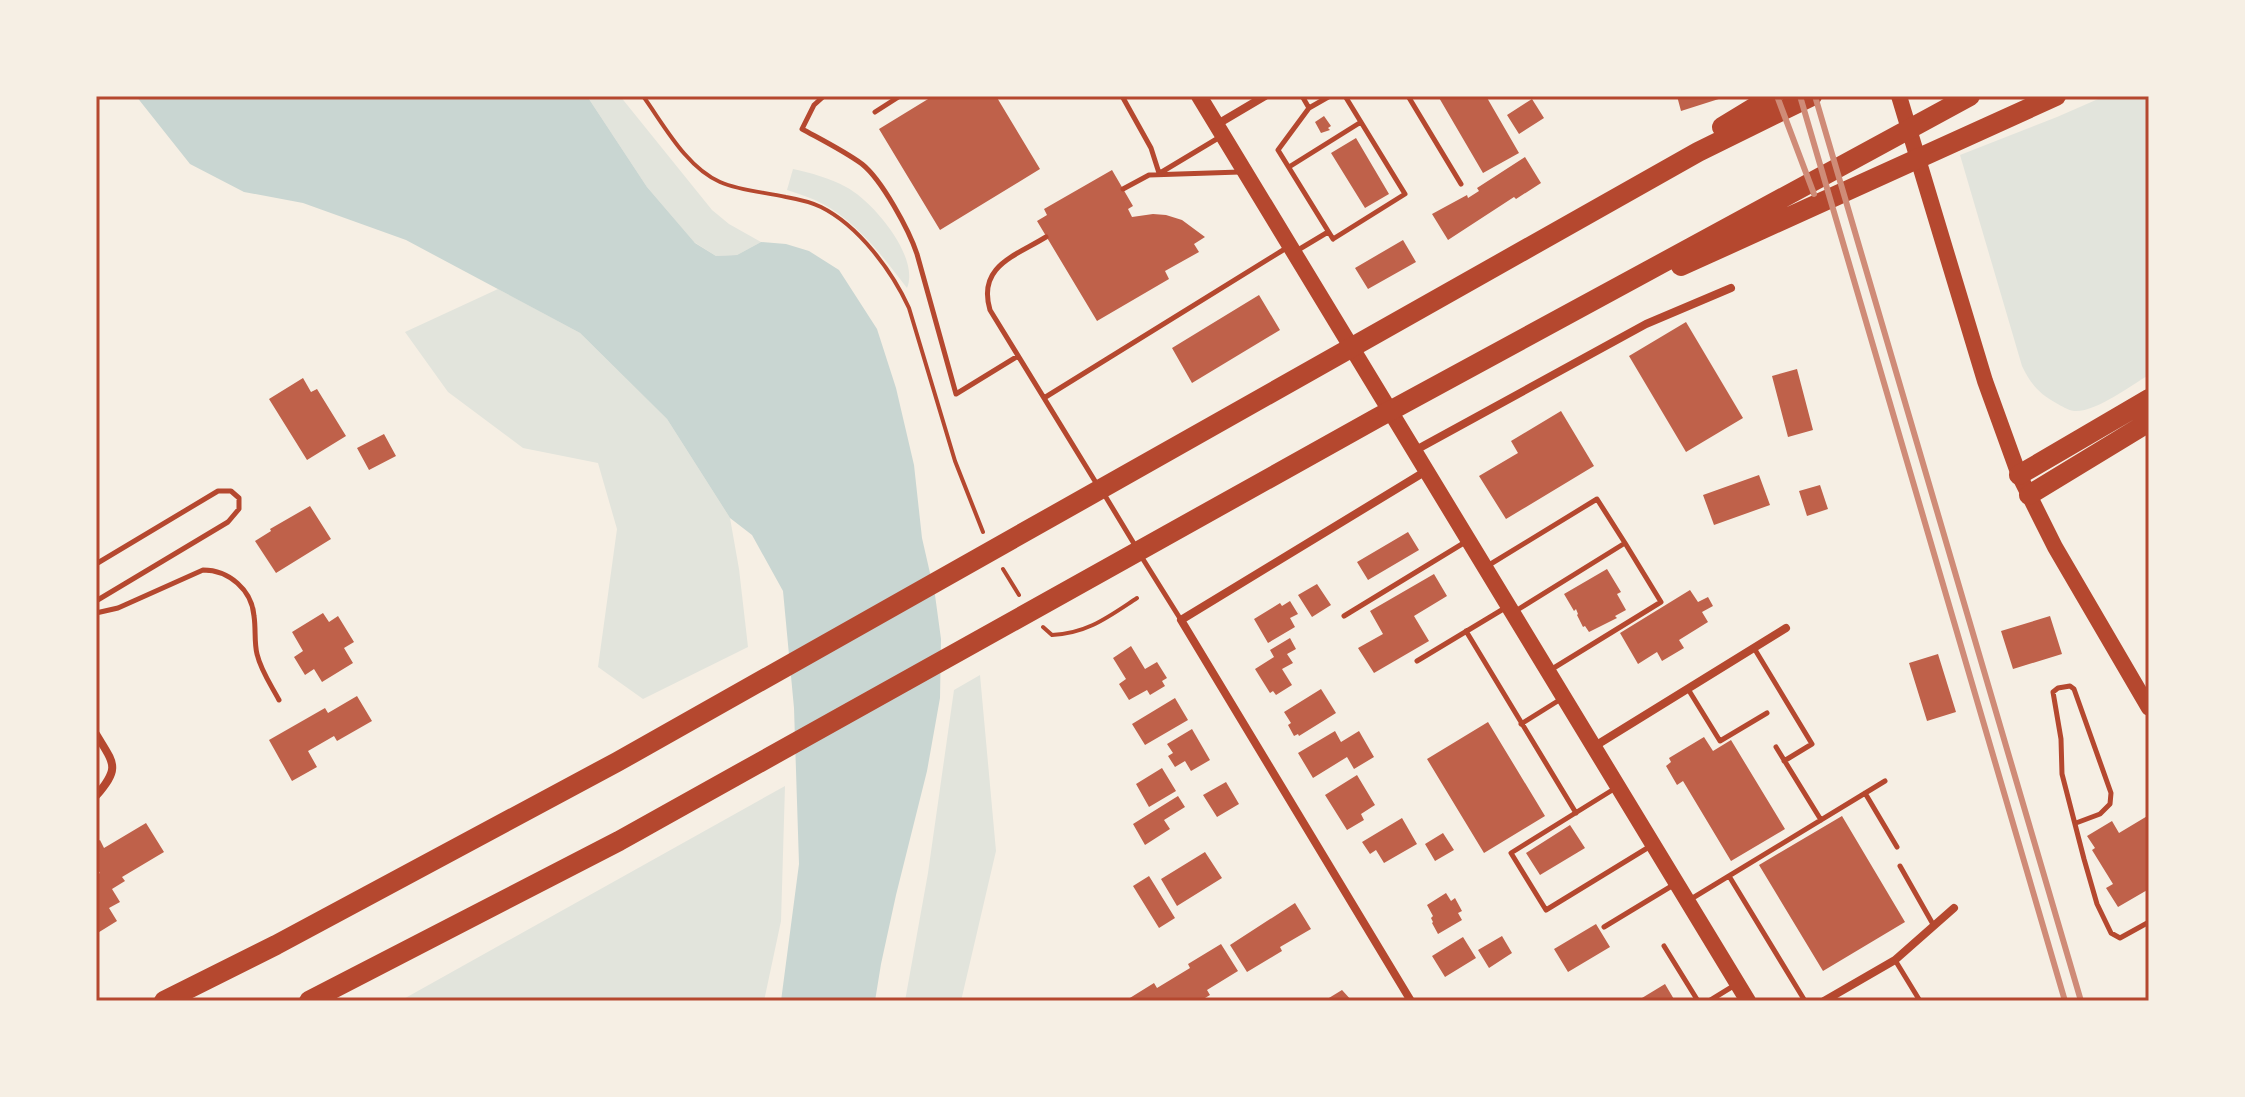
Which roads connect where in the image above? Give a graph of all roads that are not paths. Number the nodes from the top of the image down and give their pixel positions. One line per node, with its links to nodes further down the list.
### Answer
1 (824, 96): 30 (lane)
2 (900, 96): 16 (lane)
3 (1122, 96): 21 (lane)
4 (1199, 96): 18 (main road)
5 (1265, 96): 18 (street)
6 (1302, 96): 15 (lane)
7 (1330, 96): 15 (lane)
8 (1345, 96): 17 (lane)
9 (1408, 96): 22 (lane)
10 (1773, 96): 27 (highway)
11 (1812, 96): 27 (highway)
12 (1899, 96): 36 (main road)
13 (2056, 96): 29 (highway)
14 (1966, 98): 29 (highway)
15 (1309, 108): 19 (lane)
16 (875, 112)
17 (1361, 122): 19 (lane); 24 (lane)
18 (1219, 130): 20 (main road); 21 (lane)
19 (1289, 167): 24 (lane)
20 (1245, 172): 21 (lane); 26 (main road)
21 (1159, 173): 23 (lane)
22 (1461, 184)
23 (1123, 189)
24 (1328, 232): 26 (lane)
25 (1046, 237): 30 (lane)
26 (1292, 250): 31 (lane); 34 (main road)
27 (1474, 277): 82 (highway)
28 (1731, 288): 34 (street)
29 (1543, 327): 83 (highway)
30 (1018, 356): 31 (lane)
31 (1044, 398): 46 (lane)
32 (2149, 399): 36 (highway)
33 (2149, 422): 37 (highway)
34 (1414, 451): 35 (main road)
35 (1426, 471): 38 (main road); 46 (street)
36 (2019, 475): 37 (main road)
37 (2029, 495): 55 (main road)
38 (1468, 541): 41 (main road); 45 (lane)
39 (1625, 543): 41 (lane); 43 (lane); 51 (lane)
40 (96, 564): 42 (lane)
41 (1484, 568): 43 (main road)
42 (96, 601)
43 (1509, 610): 48 (lane); 51 (main road)
44 (96, 613): 54 (lane)
45 (1344, 616)
46 (1181, 620): 84 (street)
47 (1786, 628): 49 (street)
48 (1466, 631): 50 (lane); 57 (lane)
49 (1754, 648): 52 (street); 61 (lane)
50 (1417, 661)
51 (1548, 672): 53 (main road)
52 (1688, 689): 56 (lane); 59 (street)
53 (1564, 698): 57 (lane); 59 (main road)
54 (279, 700)
55 (2149, 708)
56 (1767, 713)
57 (1521, 724): 66 (lane)
58 (96, 734): 65 (street)
59 (1594, 747): 63 (main road)
60 (1776, 747): 61 (lane)
61 (1784, 761): 67 (lane)
62 (1885, 781): 64 (lane)
63 (1618, 787): 66 (lane); 69 (main road)
64 (1865, 793): 67 (lane); 70 (lane)
65 (96, 796)
66 (1576, 813): 69 (lane)
67 (1821, 820): 72 (lane)
68 (2076, 823): 68 (lane); 76 (lane)
69 (1653, 845): 73 (main road)
70 (1897, 847)
71 (1900, 866): 77 (lane)
72 (1729, 876): 74 (lane); 88 (lane)
73 (1677, 883): 74 (main road); 78 (lane)
74 (1688, 901): 81 (main road)
75 (1954, 908): 77 (street)
76 (2149, 922)
77 (1934, 926): 80 (street)
78 (1604, 927)
79 (1664, 946): 85 (lane)
80 (1895, 960): 89 (street); 90 (lane)
81 (1738, 984): 86 (lane); 87 (main road)
82 (164, 1001)
83 (309, 1001)
84 (1411, 1001)
85 (1698, 1001)
86 (1709, 1001)
87 (1748, 1001)
88 (1805, 1001)
89 (1824, 1001)
90 (1920, 1001)

